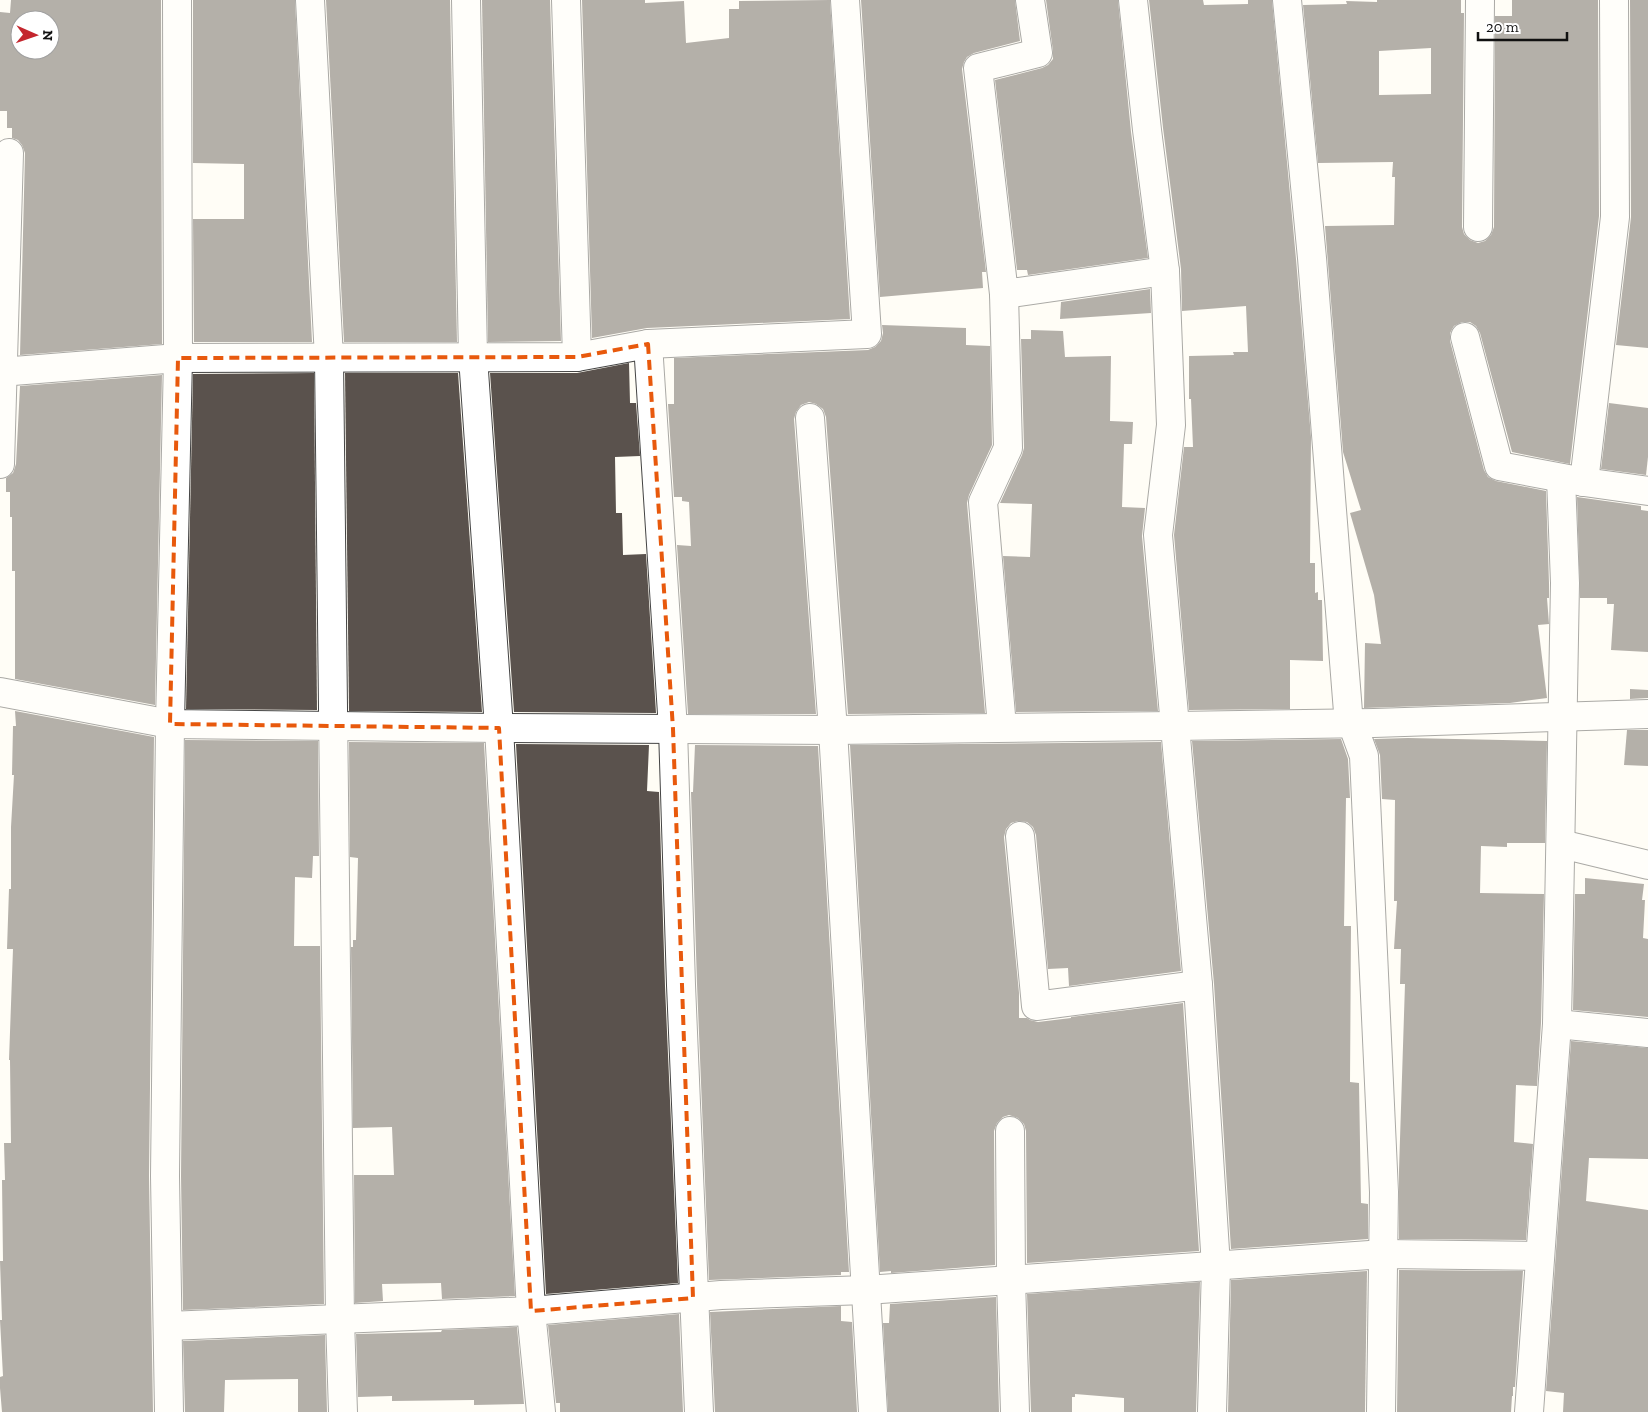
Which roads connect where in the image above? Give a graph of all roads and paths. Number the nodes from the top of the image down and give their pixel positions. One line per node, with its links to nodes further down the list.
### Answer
1 (177, 0): 19 (street)
2 (310, 0): 20 (street)
3 (466, 0): 17 (street)
4 (566, 0): 18 (street)
5 (845, 0): 16 (street)
6 (1030, 0): 14 (street)
7 (1133, 0): 13 (street)
8 (1287, 0): 29 (street)
9 (1480, 0): 12 (street)
10 (1614, 0): 24 (street)
11 (9, 153): 21 (street)
12 (1478, 227)
13 (1165, 271): 14 (street); 32 (street)
14 (1004, 294): 33 (street)
15 (1465, 337): 24 (street)
16 (648, 344): 18 (street); 35 (street)
17 (473, 357): 18 (street); 20 (street); 34 (street)
18 (577, 357)
19 (178, 358): 20 (street); 21 (street); 30 (street)
20 (329, 358): 31 (street)
21 (2, 372): 23 (street)
22 (810, 418): 36 (street)
23 (0, 464)
24 (1573, 480): 25 (street); 28 (street)
25 (1648, 491)
26 (0, 692): 30 (street)
27 (1648, 714): 28 (street)
28 (1563, 716): 29 (street); 38 (street)
29 (1352, 723): 32 (street); 44 (street)
30 (170, 724): 31 (street); 52 (street)
31 (333, 726): 34 (street); 51 (street)
32 (1174, 726): 33 (street); 40 (street)
33 (1002, 727): 36 (street)
34 (499, 728): 35 (street); 50 (street)
35 (673, 729): 36 (street); 49 (street)
36 (833, 730): 48 (street)
37 (1020, 836): 40 (street)
38 (1561, 844): 39 (street); 41 (street)
39 (1648, 865)
40 (1198, 985): 46 (street)
41 (1557, 1024): 42 (street); 45 (street)
42 (1648, 1033)
43 (1010, 1131): 47 (street)
44 (1384, 1254): 45 (street); 46 (street); 60 (street)
45 (1539, 1256): 61 (street)
46 (1216, 1266): 47 (street); 59 (street)
47 (1011, 1280): 48 (street); 58 (street)
48 (866, 1290): 49 (street); 57 (street)
49 (693, 1298): 50 (street); 56 (street)
50 (531, 1311): 51 (street); 55 (street)
51 (340, 1320): 52 (street); 54 (street)
52 (168, 1326): 53 (street)
53 (169, 1412)
54 (342, 1412)
55 (541, 1412)
56 (699, 1412)
57 (873, 1412)
58 (1016, 1412)
59 (1212, 1412)
60 (1381, 1412)
61 (1529, 1412)

